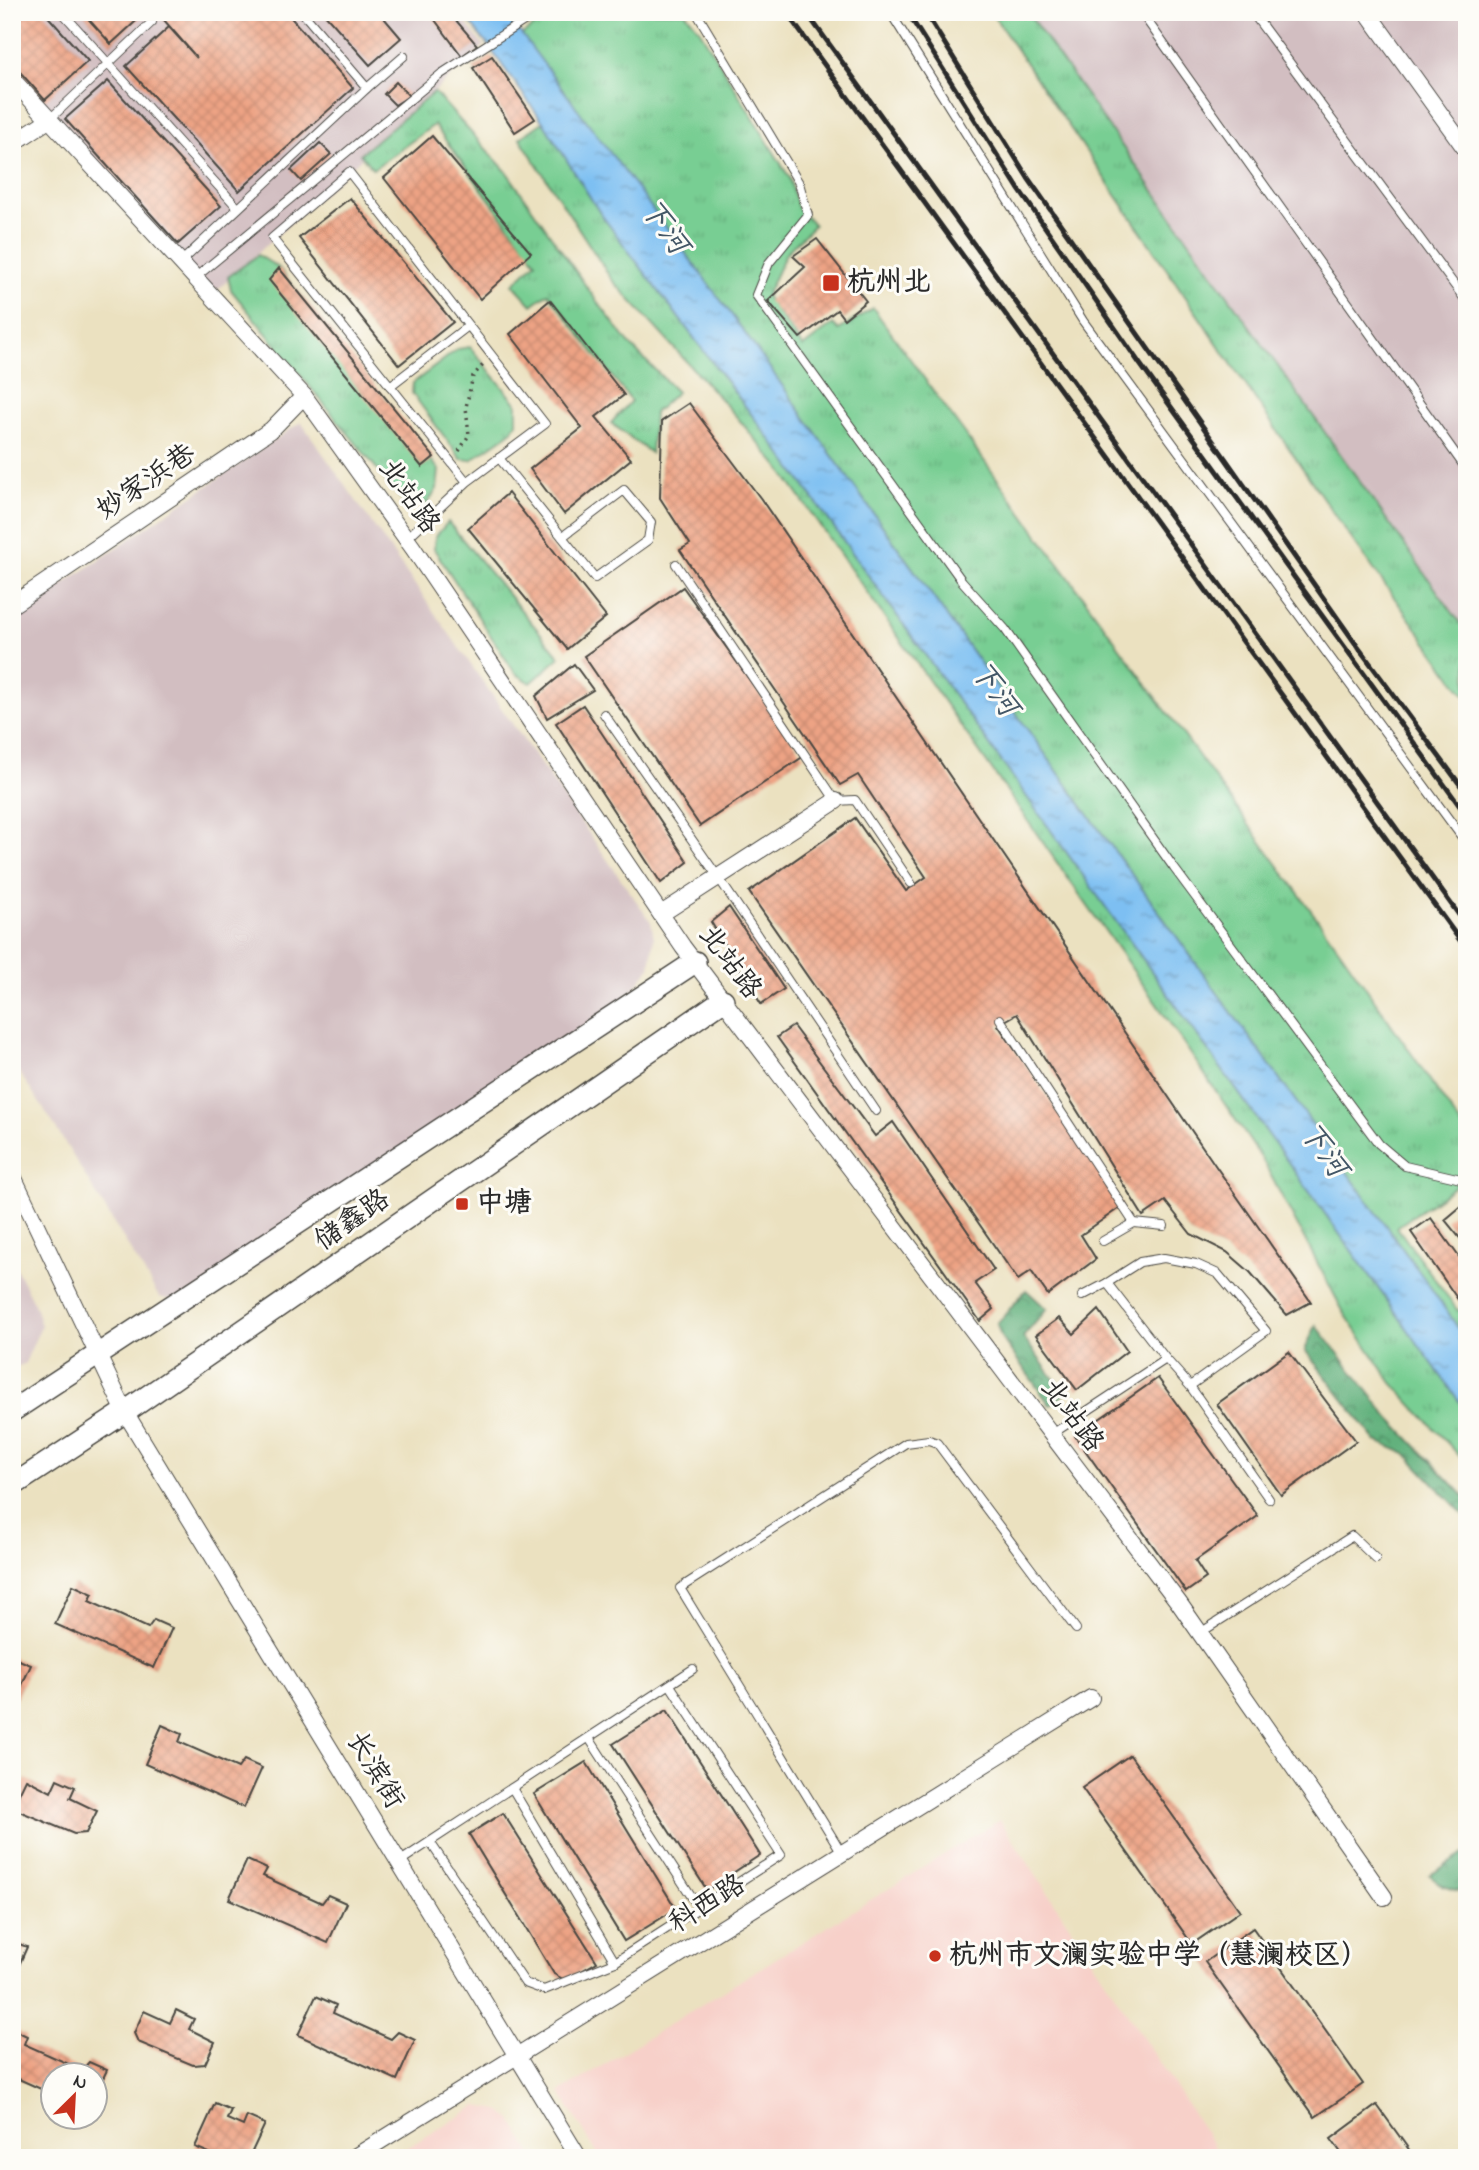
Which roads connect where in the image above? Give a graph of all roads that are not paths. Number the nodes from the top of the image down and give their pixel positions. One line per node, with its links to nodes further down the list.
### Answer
1 (62, 12): 11 (lane)
2 (302, 12): 13 (lane)
3 (538, 12): 19 (lane)
4 (696, 12): 42 (lane)
5 (890, 12): 33 (lane)
6 (1141, 12): 25 (lane)
7 (1252, 12): 20 (lane)
8 (1367, 12): 16 (street)
9 (152, 22): 11 (lane)
10 (404, 56): 13 (lane)
11 (107, 62): 14 (lane); 17 (lane)
12 (12, 79): 14 (street, 北站路)
13 (367, 88): 17 (lane)
14 (50, 119): 15 (street); 18 (street, 北站路)
15 (12, 144)
16 (1467, 151)
17 (239, 208): 18 (lane)
18 (182, 261): 19 (street, 北站路)
19 (196, 277): 23 (street, 北站路)
20 (1467, 302)
21 (468, 326): 22 (lane); 22 (lane); 24 (lane)
22 (390, 386): 26 (lane)
23 (304, 396): 28 (street, 北站路); 30 (street, 妙家浜巷)
24 (499, 458): 26 (lane); 27 (lane)
25 (1467, 470)
26 (467, 482): 28 (lane)
27 (562, 537): 27 (lane)
28 (406, 539): 36 (street, 北站路)
29 (676, 564): 32 (lane)
30 (12, 605)
31 (604, 713): 34 (lane)
32 (836, 801): 34 (street); 35 (lane)
33 (1467, 844)
34 (718, 877): 36 (street); 40 (lane)
35 (911, 883)
36 (661, 914): 37 (street, 北站路)
37 (695, 962): 38 (street, 北站路); 48 (street, 储鑫路)
38 (723, 1000): 52 (street, 储鑫路); 53 (street, 北站路)
39 (1000, 1019): 43 (lane)
40 (876, 1111)
41 (12, 1174): 48 (street, 长滨街)
42 (1467, 1187)
43 (1134, 1223): 44 (lane); 45 (lane)
44 (1164, 1226)
45 (1103, 1241)
46 (1107, 1283): 47 (lane); 49 (lane); 50 (lane)
47 (1082, 1296)
48 (96, 1355): 51 (street, 储鑫路); 52 (street, 长滨街)
49 (1166, 1359): 50 (lane); 53 (lane)
50 (1190, 1386): 55 (lane)
51 (12, 1411)
52 (125, 1412): 54 (street, 储鑫路); 66 (street, 长滨街)
53 (1052, 1434): 58 (street, 北站路)
54 (12, 1486)
55 (1269, 1499)
56 (1376, 1559): 58 (lane)
57 (1076, 1629): 65 (lane)
58 (1200, 1633): 67 (street, 北站路)
59 (693, 1669): 60 (lane)
60 (670, 1685): 62 (lane); 68 (lane)
61 (1091, 1698): 65 (street, 科西路)
62 (589, 1738): 63 (lane); 68 (lane)
63 (512, 1788): 64 (lane); 69 (lane)
64 (430, 1842): 66 (lane); 69 (lane)
65 (842, 1853): 70 (street, 科西路)
66 (399, 1862): 70 (street, 长滨街)
67 (1384, 1897)
68 (699, 1908): 69 (lane)
69 (615, 1962)
70 (517, 2056): 71 (street, 科西路); 72 (street, 长滨街)
71 (353, 2158)
72 (579, 2158)

